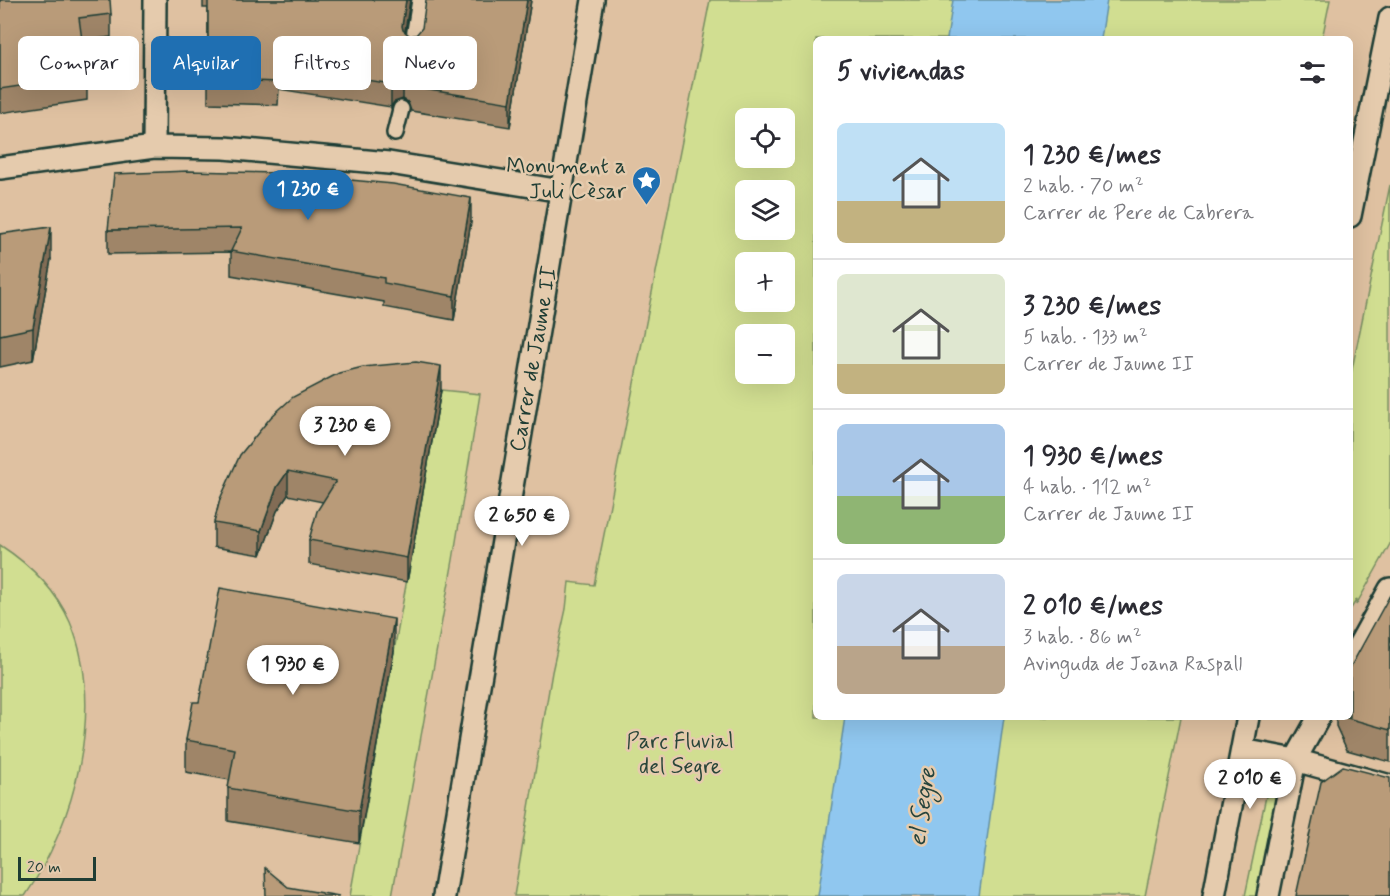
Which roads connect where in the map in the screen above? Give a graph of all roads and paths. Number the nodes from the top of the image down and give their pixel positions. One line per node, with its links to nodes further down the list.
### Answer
1 (155, 0): 8 (street)
2 (420, 0): 5 (street)
3 (593, 0): 10 (street, Carrer de Jaume II)
4 (1390, 18): 11 (street)
5 (414, 36)
6 (401, 109): 7 (street)
7 (395, 133)
8 (154, 147): 9 (street); 10 (street)
9 (0, 168)
10 (562, 191): 19 (street, Carrer de Jaume II)
11 (1353, 201)
12 (1390, 589): 13 (street)
13 (1353, 656)
14 (1247, 720): 16 (street)
15 (1317, 720): 17 (street)
16 (1242, 750): 17 (street); 20 (street)
17 (1295, 760): 18 (street); 21 (street)
18 (1390, 786)
19 (444, 896)
20 (1214, 896)
21 (1268, 896)

